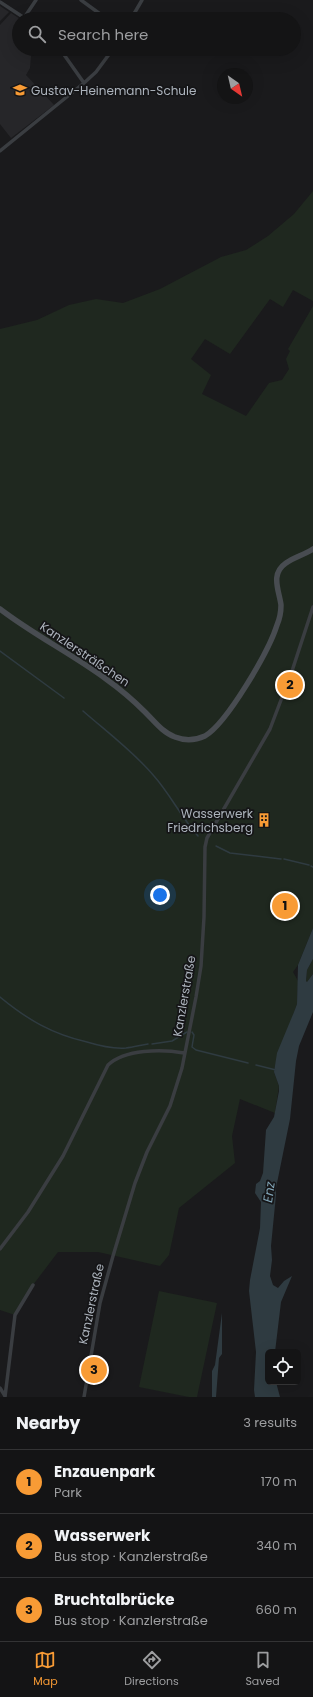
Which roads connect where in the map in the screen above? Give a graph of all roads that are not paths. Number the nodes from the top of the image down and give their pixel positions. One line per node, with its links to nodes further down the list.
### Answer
1 (36, 0): 6 (street)
2 (80, 0): 7 (street)
3 (142, 0): 8 (street)
4 (0, 2): 5 (street)
5 (16, 12)
6 (29, 12)
7 (97, 12)
8 (135, 12)
9 (65, 56): 11 (street)
10 (108, 56): 11 (street)
11 (84, 84): 12 (street)
12 (0, 151)
13 (313, 549): 15 (main road, Kanzlersträßchen)
14 (313, 607): 16 (street, Kanzlerstraße)
15 (0, 609)
16 (184, 1053): 17 (street); 21 (street, Kanzlerstraße)
17 (0, 1249)
18 (33, 1285): 20 (street)
19 (0, 1388): 20 (street)
20 (5, 1397)
21 (84, 1397)

